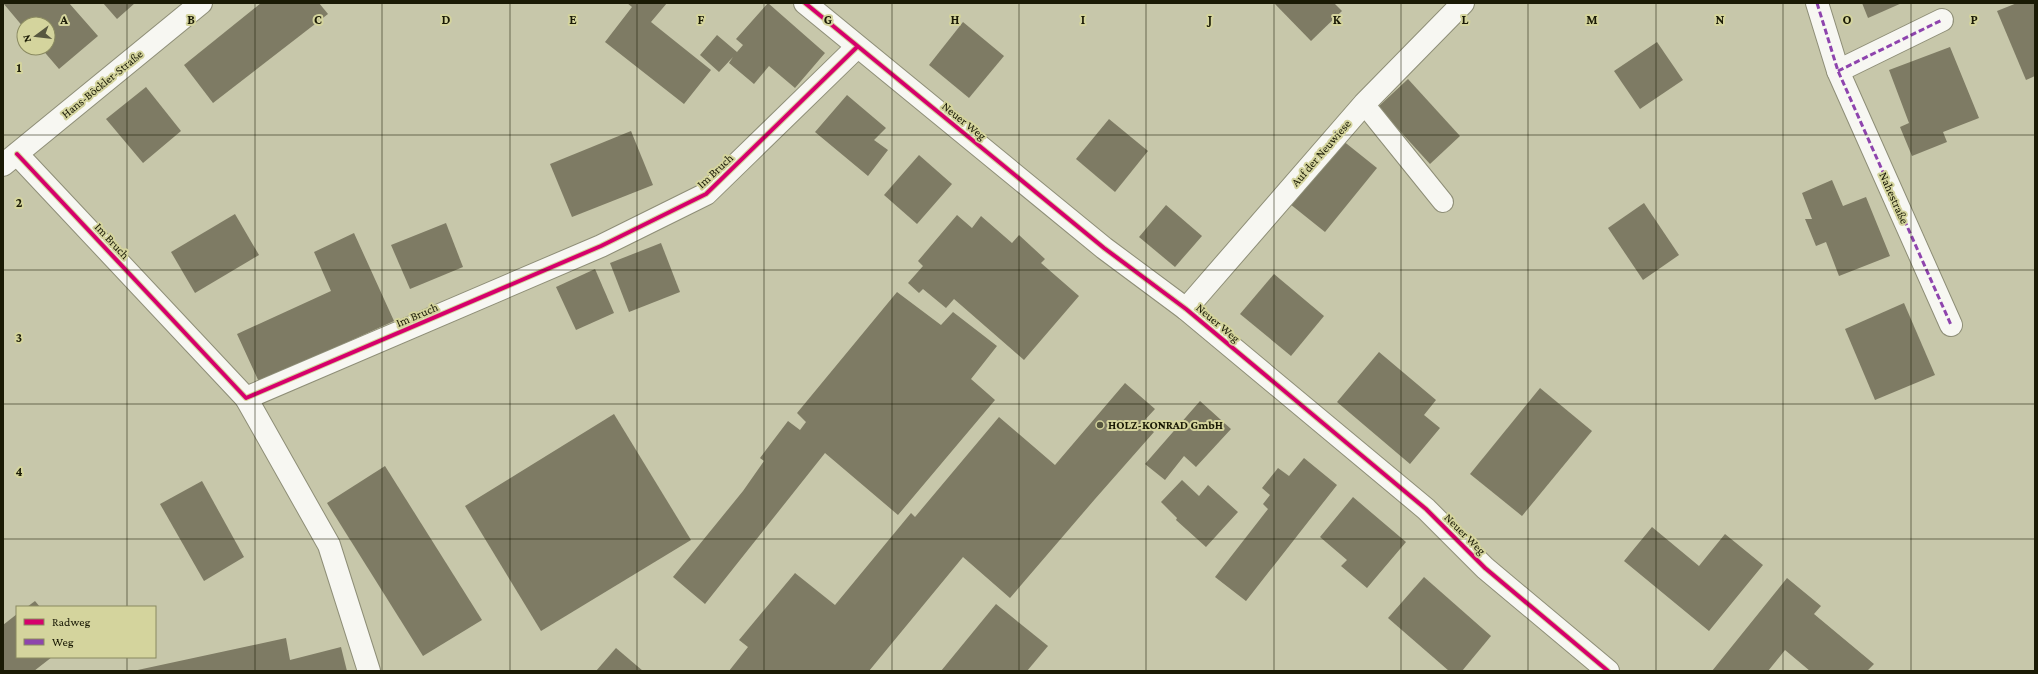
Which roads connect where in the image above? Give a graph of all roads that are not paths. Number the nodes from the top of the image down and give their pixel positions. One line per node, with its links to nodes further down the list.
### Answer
1 (201, 3): 9 (street, Hans-Böckler-Straße)
2 (805, 3): 6 (street, Neuer Weg)
3 (1463, 3): 8 (street, Auf der Neuwiese)
4 (1817, 3): 7 (street, Nahestraße)
5 (1942, 20): 7 (street)
6 (857, 47): 11 (street, Neuer Weg); 13 (street, Im Bruch)
7 (1838, 71): 12 (street, Nahestraße)
8 (1364, 104): 10 (lane); 11 (street, Auf der Neuwiese)
9 (10, 160): 13 (street, Im Bruch)
10 (1443, 202)
11 (1186, 309): 15 (street, Neuer Weg)
12 (1951, 326)
13 (246, 398): 14 (street, Im Bruch)
14 (369, 671)
15 (1608, 671)

